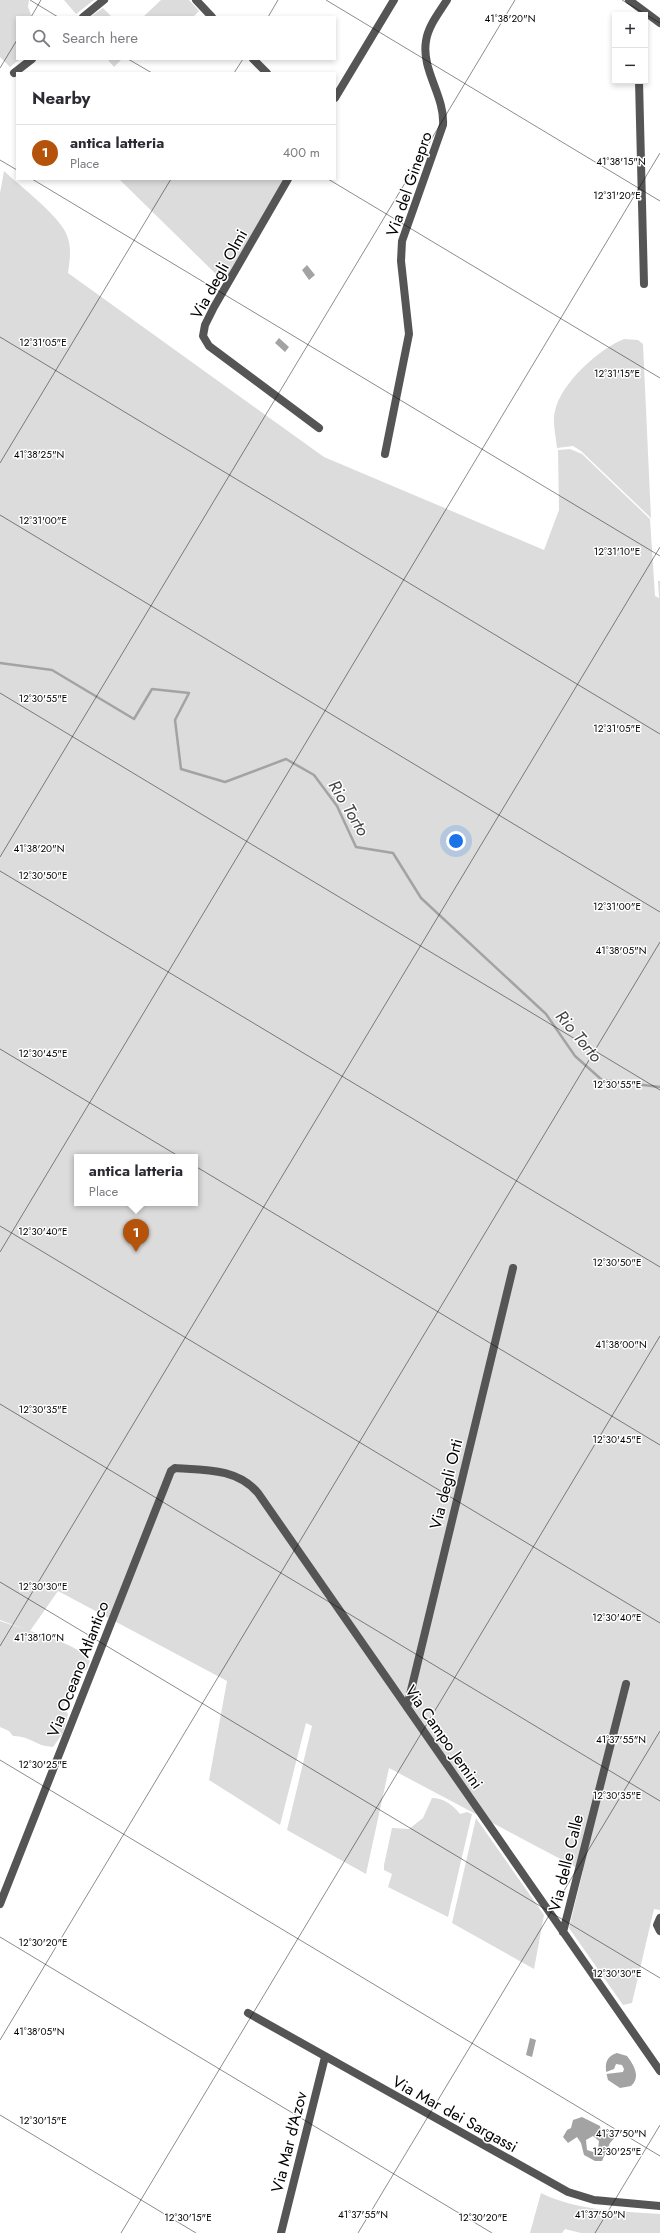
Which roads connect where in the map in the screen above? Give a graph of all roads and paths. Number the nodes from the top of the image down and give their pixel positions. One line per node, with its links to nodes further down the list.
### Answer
1 (104, 0): 7 (street)
2 (196, 0): 8 (street)
3 (394, 0): 16 (street)
4 (447, 0): 20 (street, Via del Ginepro)
5 (630, 0): 6 (street)
6 (642, 12)
7 (84, 16)
8 (211, 16)
9 (648, 17): 10 (street)
10 (660, 23)
11 (31, 60): 14 (street)
12 (254, 60): 13 (street)
13 (266, 72)
14 (14, 73)
15 (640, 84): 18 (street)
16 (336, 96)
17 (287, 180): 19 (street, Via degli Olmi)
18 (644, 284)
19 (319, 428)
20 (385, 454)
21 (512, 1268): 24 (street, Via degli Orti)
22 (175, 1468): 24 (street, Via Campo Jemini); 25 (street, Via Oceano Atlantico)
23 (626, 1684): 28 (street, Via delle Calle)
24 (407, 1707): 28 (street, Via Campo Jemini)
25 (0, 1904)
26 (660, 1918): 27 (street)
27 (660, 1931)
28 (563, 1932): 31 (street, Via Campo Jemini)
29 (248, 2013): 30 (street, Via Mar dei Sargassi)
30 (324, 2057): 32 (street, Via Mar dei Sargassi); 33 (street, Via Mar d'Azov)
31 (660, 2071)
32 (660, 2206)
33 (282, 2233)

